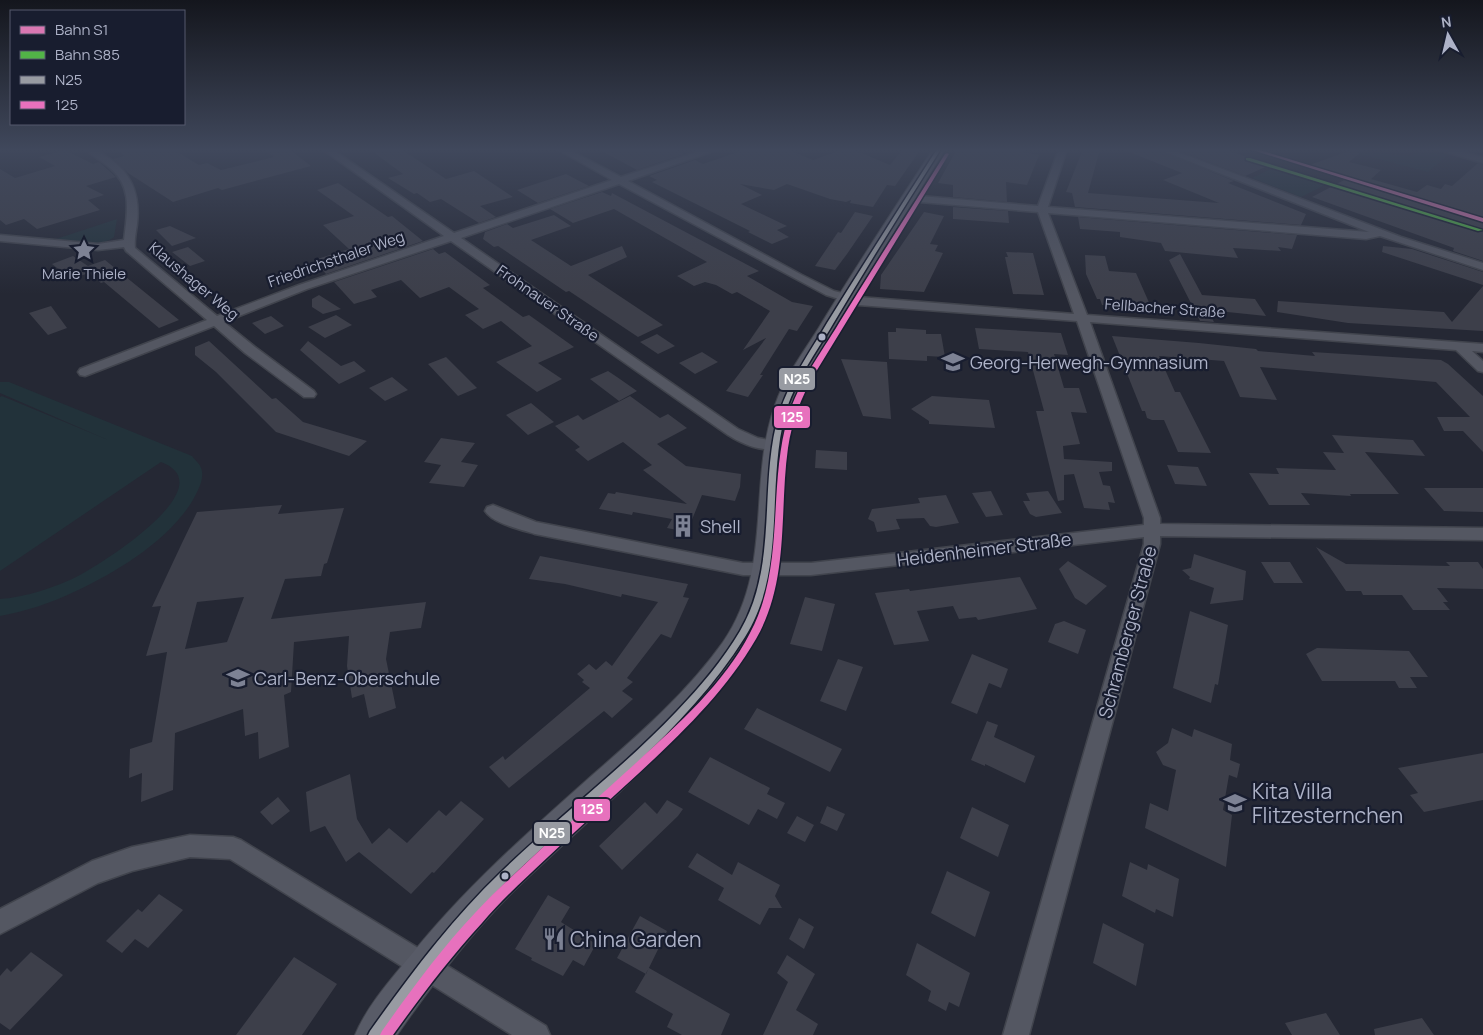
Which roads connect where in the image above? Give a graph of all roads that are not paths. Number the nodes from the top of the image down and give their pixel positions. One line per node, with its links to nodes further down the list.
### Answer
1 (131, 197): 12 (street, Klaushager Weg)
2 (396, 197): 10 (street, Frohnauer Straße)
3 (570, 197): 10 (street, Friedrichsthaler Weg)
4 (650, 197): 14 (street, Fellbacher Straße)
5 (1047, 197): 8 (street)
6 (1288, 197): 9 (street)
7 (908, 198): 8 (street); 14 (main road)
8 (1043, 209): 9 (street); 15 (street, Schramberger Straße)
9 (1379, 232): 13 (street)
10 (452, 236): 16 (street, Friedrichsthaler Weg); 22 (street, Frohnauer Straße)
11 (0, 238): 12 (street)
12 (129, 243): 16 (street, Klaushager Weg)
13 (1483, 267)
14 (846, 298): 15 (street, Fellbacher Straße); 22 (main road)
15 (1082, 318): 17 (street, Fellbacher Straße); 24 (street, Schramberger Straße)
16 (217, 321): 20 (street, Friedrichsthaler Weg); 21 (street, Klaushager Weg)
17 (1459, 346): 18 (street, Fellbacher Straße); 19 (street)
18 (1483, 348)
19 (1483, 368)
20 (85, 372)
21 (309, 394)
22 (775, 445): 26 (main road)
23 (493, 511): 26 (street, Heidenheimer Straße)
24 (1153, 530): 25 (street, Heidenheimer Straße); 26 (street, Heidenheimer Straße); 31 (street, Schramberger Straße)
25 (1483, 534)
26 (767, 571): 28 (main road)
27 (0, 922): 28 (street)
28 (425, 965): 29 (main road); 30 (street)
29 (374, 1035)
30 (537, 1035)
31 (1016, 1035)

